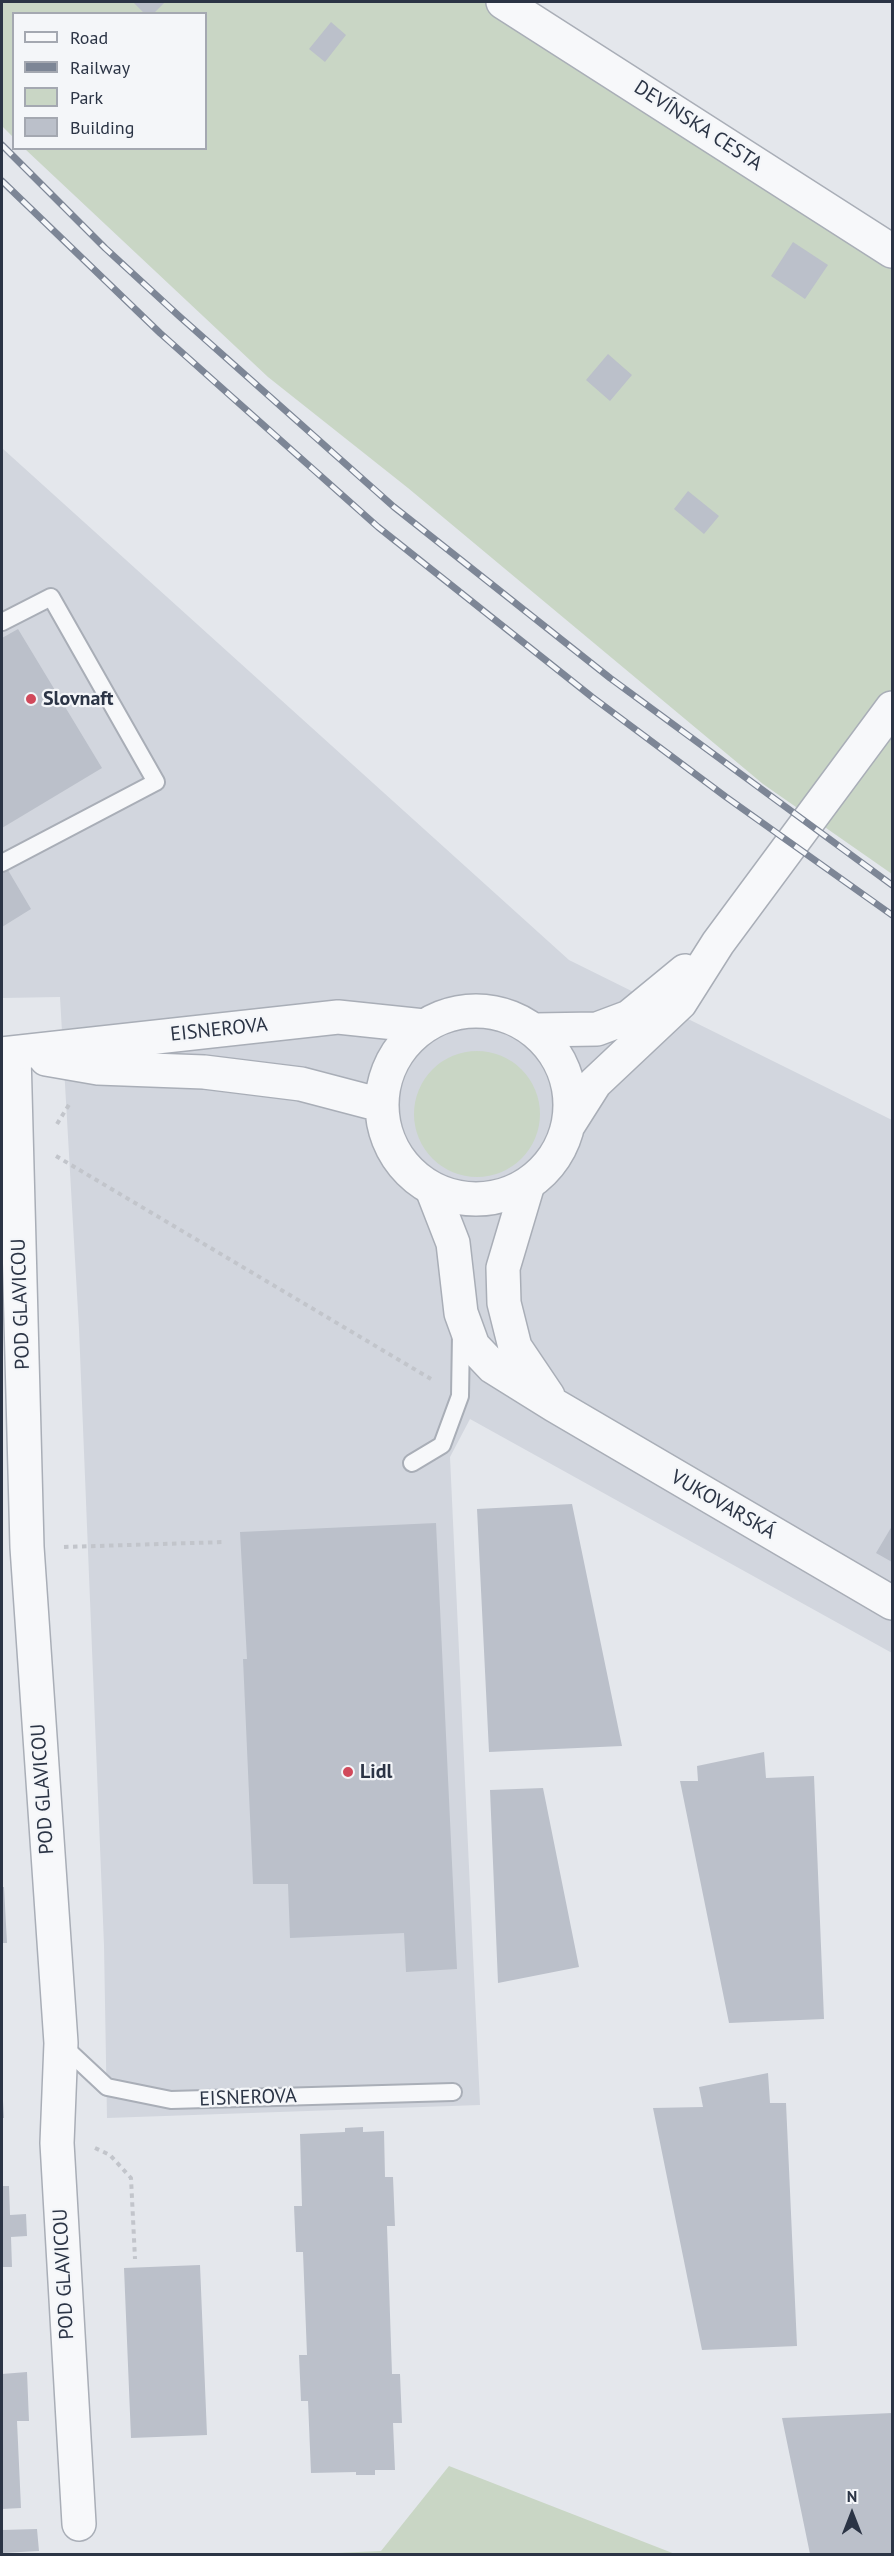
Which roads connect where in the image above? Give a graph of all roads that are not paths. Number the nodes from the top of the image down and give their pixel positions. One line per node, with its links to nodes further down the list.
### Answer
1 (503, 2): 2 (street, DEVÍNSKA CESTA)
2 (892, 251)
3 (2, 622): 5 (lane)
4 (892, 708): 6 (street)
5 (2, 863)
6 (718, 943): 8 (street); 11 (street)
7 (424, 1026): 8 (street); 9 (street, EISNEROVA); 10 (street)
8 (535, 1030): 11 (street)
9 (8, 1054): 10 (street, EISNEROVA); 18 (street, POD GLAVICOU)
10 (381, 1105): 13 (street)
11 (569, 1124): 12 (street)
12 (528, 1184): 13 (street); 15 (street, VUKOVARSKÁ)
13 (432, 1188): 14 (street, VUKOVARSKÁ)
14 (461, 1313): 15 (street, VUKOVARSKÁ); 16 (lane)
15 (554, 1405): 17 (street, VUKOVARSKÁ)
16 (412, 1463)
17 (892, 1603)
18 (61, 2043): 19 (lane, EISNEROVA); 20 (street, POD GLAVICOU)
19 (453, 2092)
20 (79, 2524)

